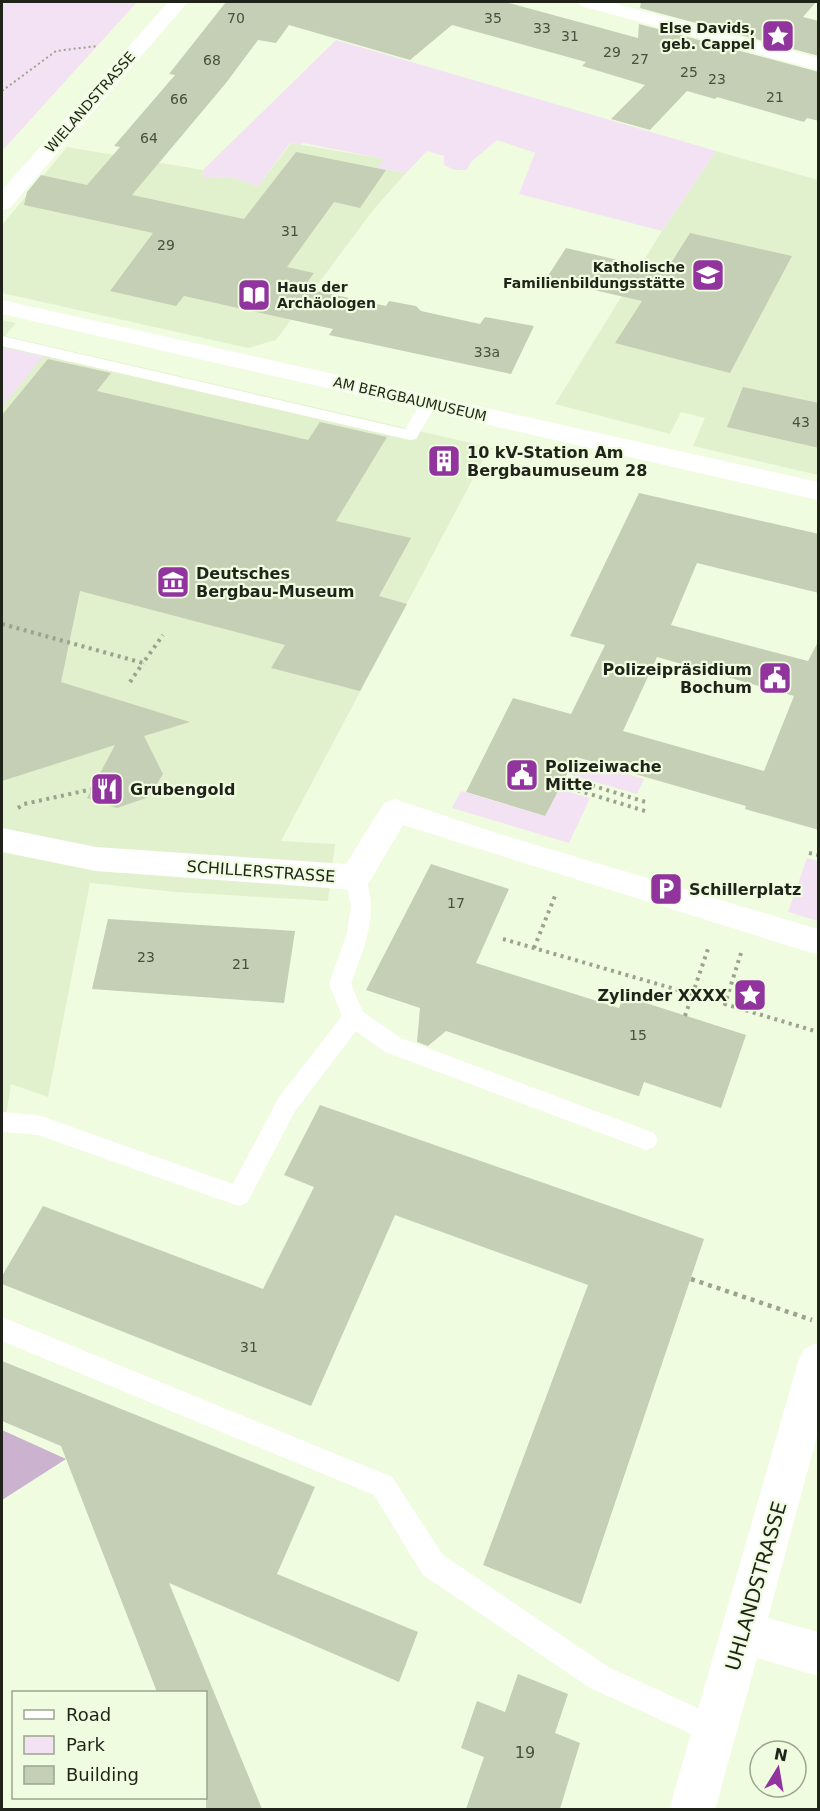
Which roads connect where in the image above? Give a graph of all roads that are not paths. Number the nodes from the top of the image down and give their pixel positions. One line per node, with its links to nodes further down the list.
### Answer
1 (178, 2): 4 (street, WIELANDSTRASSE)
2 (588, 2): 3 (street)
3 (819, 64)
4 (2, 203)
5 (10, 309): 6 (street); 8 (street, AM BERGBAUMUSEUM)
6 (2, 331)
7 (2, 341): 8 (lane)
8 (429, 403): 9 (street, AM BERGBAUMUSEUM)
9 (819, 491)
10 (5, 827): 11 (street, SCHILLERSTRASSE)
11 (355, 878): 12 (street, SCHILLERSTRASSE); 13 (lane)
12 (819, 942)
13 (354, 1017): 14 (lane); 15 (lane)
14 (2, 1122)
15 (646, 1140)
16 (2, 1329): 20 (lane)
17 (819, 1362): 18 (street, UHLANDSTRASSE)
18 (743, 1632): 19 (street); 20 (street, UHLANDSTRASSE)
19 (819, 1654)
20 (716, 1731): 21 (street, UHLANDSTRASSE)
21 (692, 1809)

